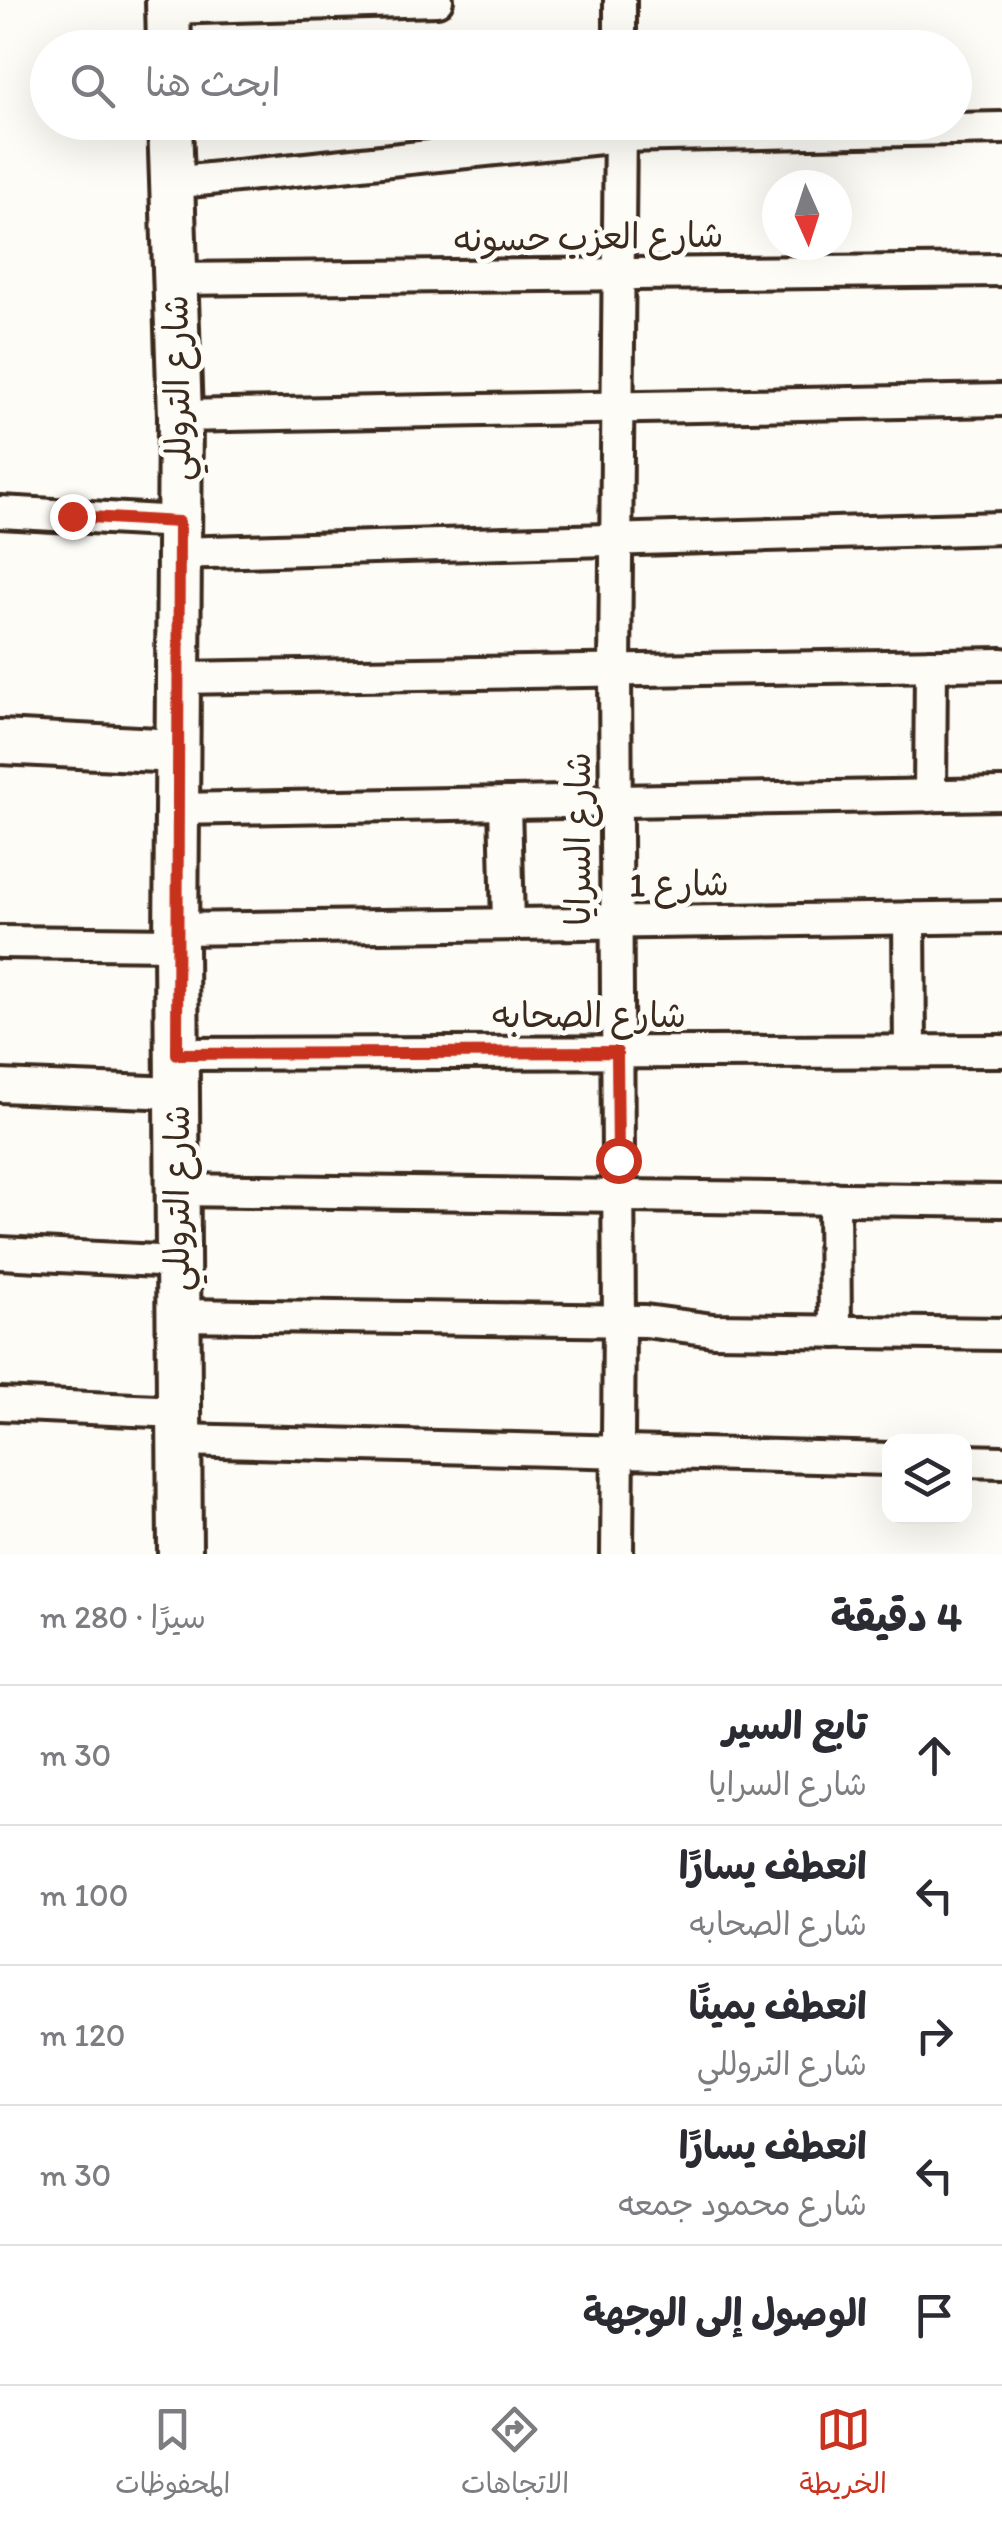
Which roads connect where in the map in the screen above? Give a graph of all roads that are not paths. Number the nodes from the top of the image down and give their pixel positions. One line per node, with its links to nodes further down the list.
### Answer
1 (437, 0): 3 (street)
2 (620, 0): 4 (street)
3 (168, 18)
4 (620, 30)
5 (972, 128): 6 (street)
6 (1002, 128)
7 (171, 140): 10 (street, شارع التروللي)
8 (529, 140): 10 (street)
9 (620, 140): 12 (street, شارع السرايا)
10 (172, 183): 13 (street, شارع التروللي)
11 (1002, 270): 12 (street, شارع العزب حسونه)
12 (618, 274): 13 (street, شارع العزب حسونه); 15 (street, شارع السرايا)
13 (175, 280): 16 (street, شارع التروللي)
14 (1002, 400): 15 (street)
15 (617, 408): 16 (street); 20 (street, شارع السرايا)
16 (180, 416): 19 (street, شارع التروللي)
17 (0, 512): 19 (street)
18 (1002, 528): 20 (street)
19 (179, 537): 20 (street); 24 (street, شارع التروللي)
20 (616, 540): 23 (street, شارع السرايا)
21 (1002, 664): 22 (street)
22 (931, 665): 23 (street); 28 (street)
23 (614, 671): 24 (street); 29 (street, شارع السرايا)
24 (178, 678): 26 (street, شارع التروللي)
25 (0, 742): 26 (street)
26 (177, 751): 31 (street, شارع التروللي)
27 (1002, 794): 28 (street)
28 (930, 796): 29 (street)
29 (616, 801): 30 (street); 34 (street, شارع السرايا)
30 (506, 804): 31 (street); 35 (street)
31 (177, 809): 36 (street, شارع التروللي)
32 (1002, 917): 33 (street, شارع 1)
33 (909, 918): 34 (street, شارع 1); 40 (street)
34 (616, 923): 35 (street, شارع 1); 39 (street, شارع السرايا)
35 (508, 924): 36 (street, شارع 1)
36 (176, 937): 37 (street, شارع 1); 41 (street, شارع التروللي)
37 (0, 942)
38 (1002, 1051): 40 (street, شارع الصحابه)
39 (617, 1052): 40 (street, شارع الصحابه); 41 (street, شارع الصحابه); 44 (street, شارع السرايا)
40 (910, 1052)
41 (177, 1073): 42 (street, شارع الصحابه); 43 (street, شارع التروللي)
42 (0, 1086)
43 (178, 1190): 44 (street); 48 (street, شارع التروللي)
44 (618, 1196): 45 (street); 50 (street, شارع السرايا)
45 (834, 1198): 46 (street); 51 (street)
46 (1002, 1201)
47 (0, 1253): 48 (street)
48 (178, 1262): 49 (street, شارع التروللي)
49 (178, 1315): 50 (street); 54 (street, شارع التروللي)
50 (619, 1322): 51 (street); 55 (street, شارع السرايا)
51 (835, 1332): 52 (street)
52 (1002, 1334)
53 (0, 1404): 54 (street)
54 (179, 1426): 55 (street); 59 (street, شارع التروللي)
55 (617, 1452): 56 (street); 60 (street, شارع السرايا)
56 (882, 1459)
57 (972, 1461): 58 (street)
58 (1002, 1462)
59 (180, 1554)
60 (617, 1554)

